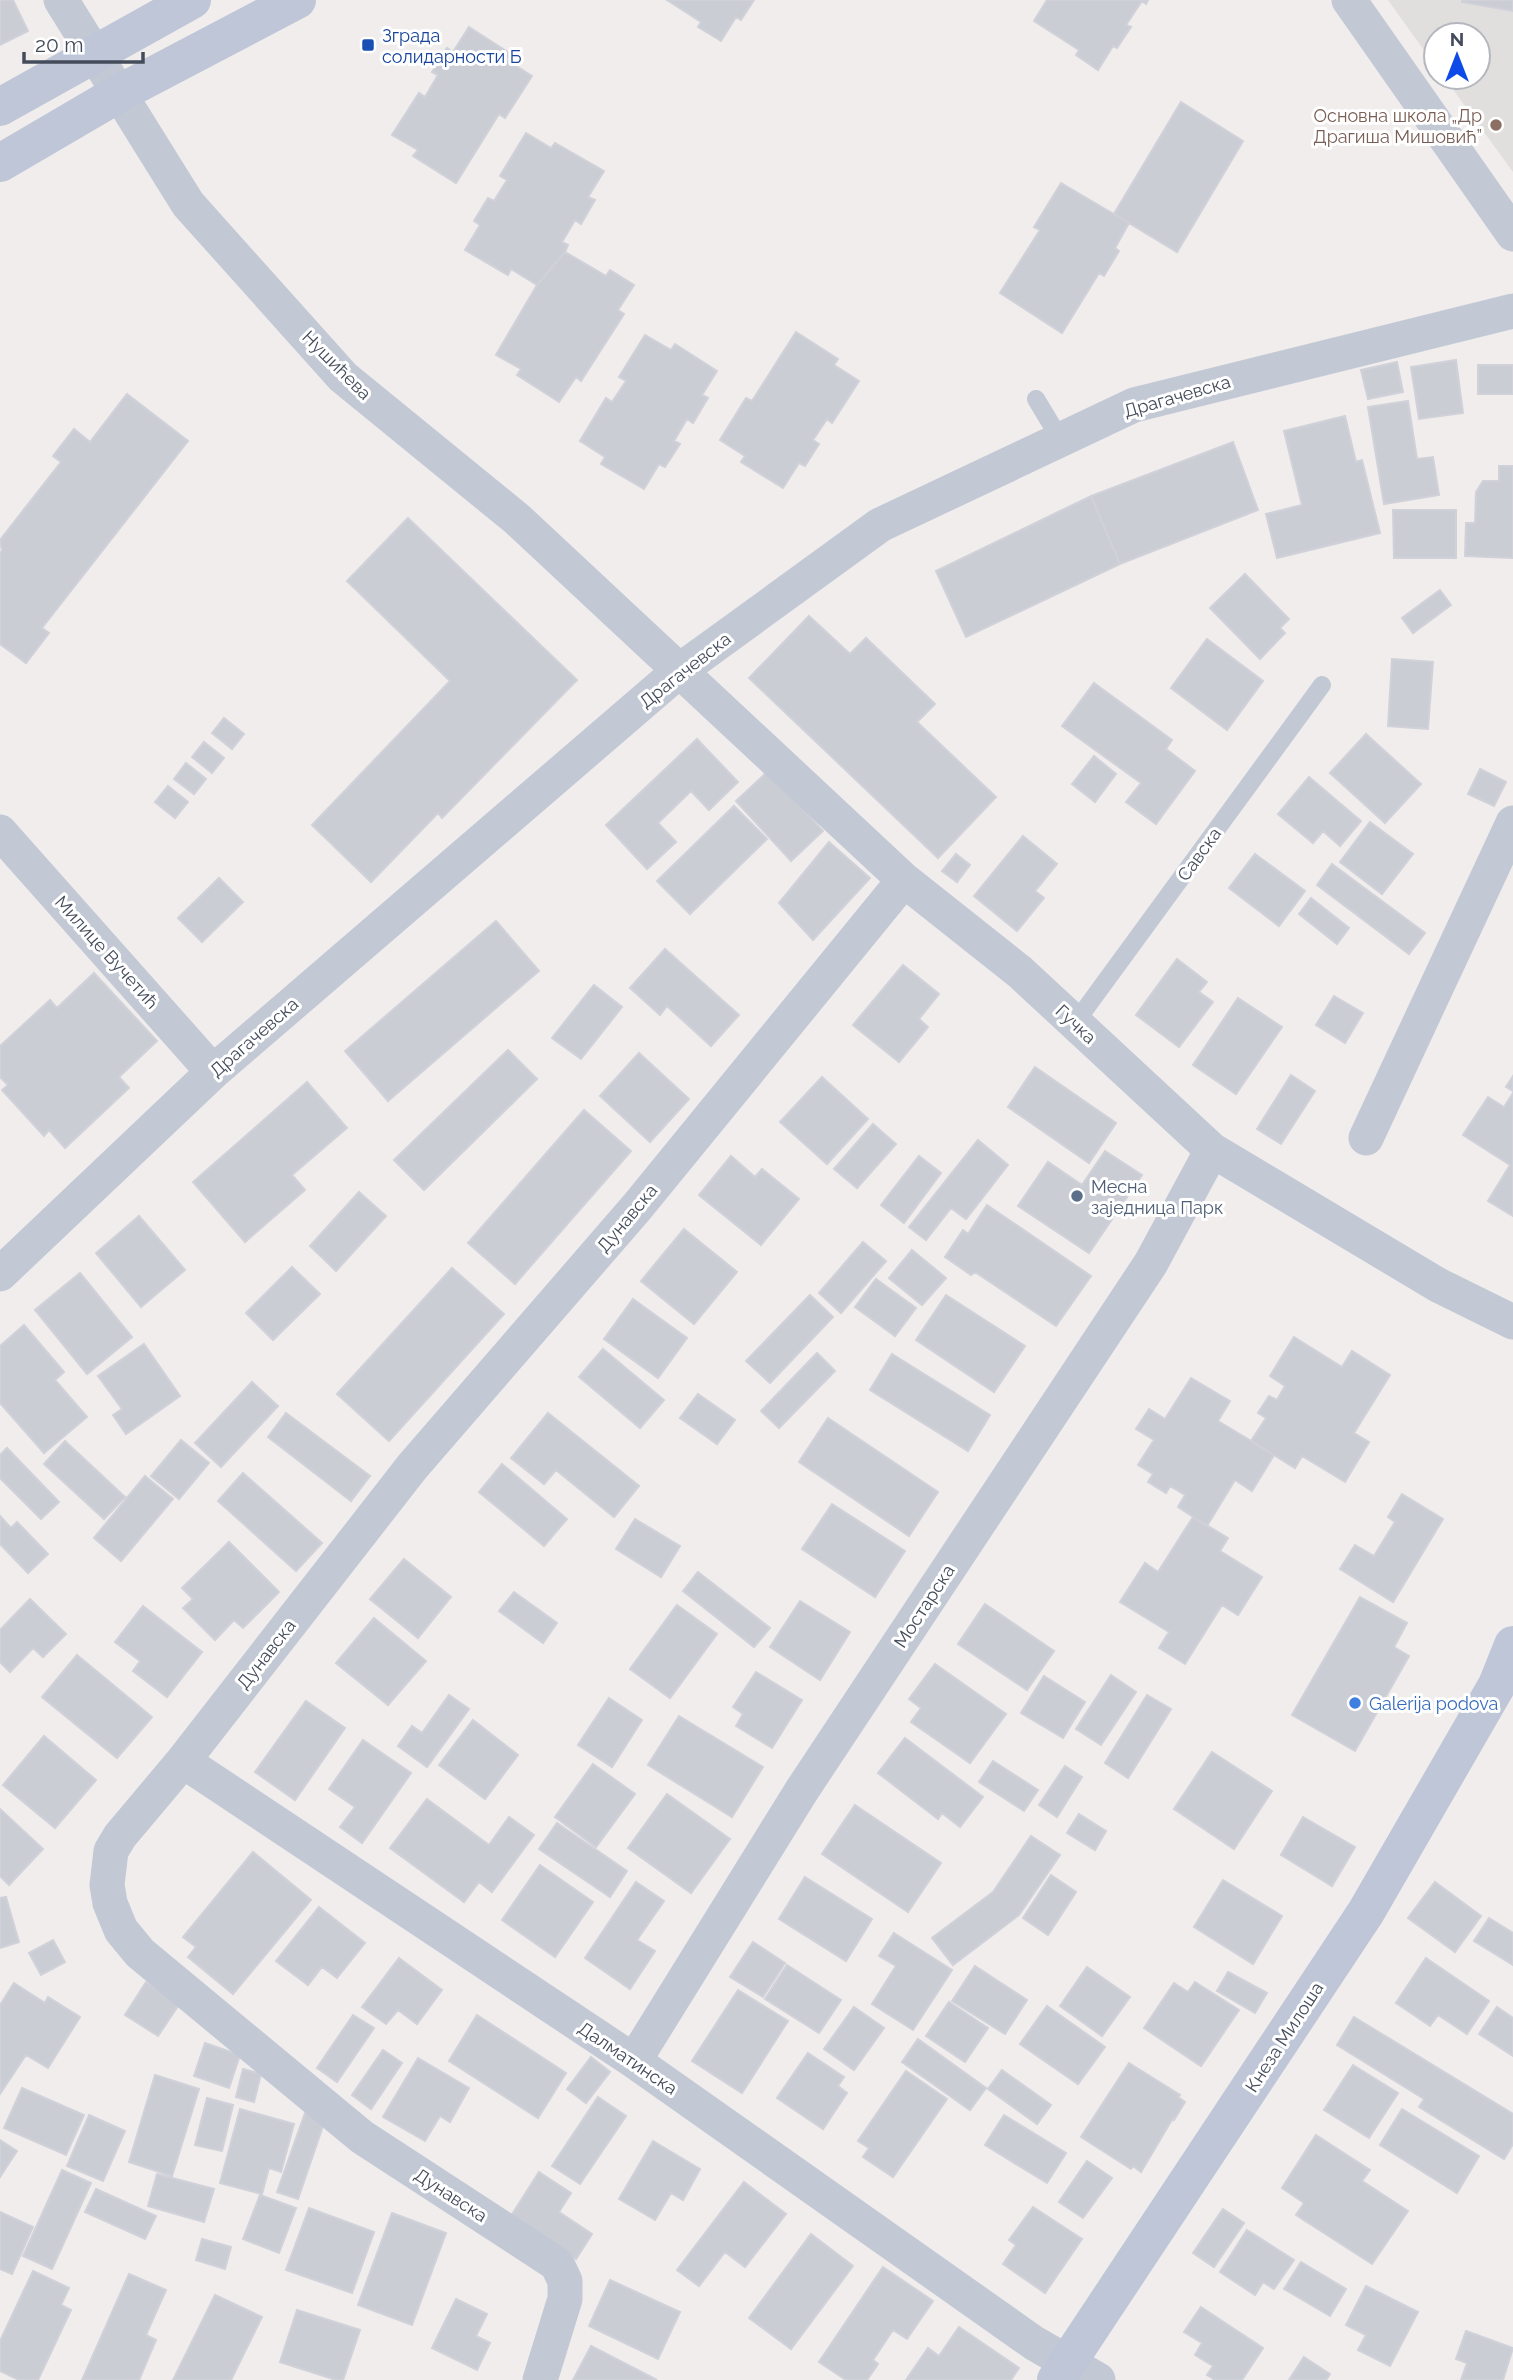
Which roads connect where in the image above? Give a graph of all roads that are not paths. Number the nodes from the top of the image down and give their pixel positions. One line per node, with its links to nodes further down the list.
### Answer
1 (61, 0): 5 (street, Нушићева)
2 (192, 0): 5 (main road)
3 (297, 0): 6 (main road)
4 (1349, 0): 9 (street)
5 (93, 54): 6 (street, Нушићева); 7 (main road)
6 (118, 94): 8 (main road); 13 (street, Нушићева)
7 (0, 107)
8 (0, 163)
9 (1513, 234)
10 (1513, 311): 12 (street, Драгачевска)
11 (1036, 399): 12 (lane)
12 (1060, 439): 13 (street, Драгачевска)
13 (679, 671): 17 (street, Гучка); 19 (street, Драгачевска)
14 (1322, 685): 18 (lane, Савска)
15 (1513, 823): 20 (street)
16 (0, 832): 19 (street, Милице Вучетић)
17 (904, 880): 18 (street, Гучка); 26 (street, Дунавска)
18 (1075, 1023): 21 (street, Гучка)
19 (213, 1072): 22 (street, Драгачевска)
20 (1366, 1138)
21 (1212, 1150): 23 (street, Гучка); 27 (street, Мостарска)
22 (0, 1274)
23 (1513, 1322)
24 (1513, 1645): 25 (main road, Кнеза Милоша)
25 (1505, 1676): 28 (main road, Кнеза Милоша)
26 (183, 1761): 27 (street, Далматинска); 29 (street, Дунавска)
27 (634, 2061): 28 (street, Далматинска)
28 (1074, 2374)
29 (540, 2379)

